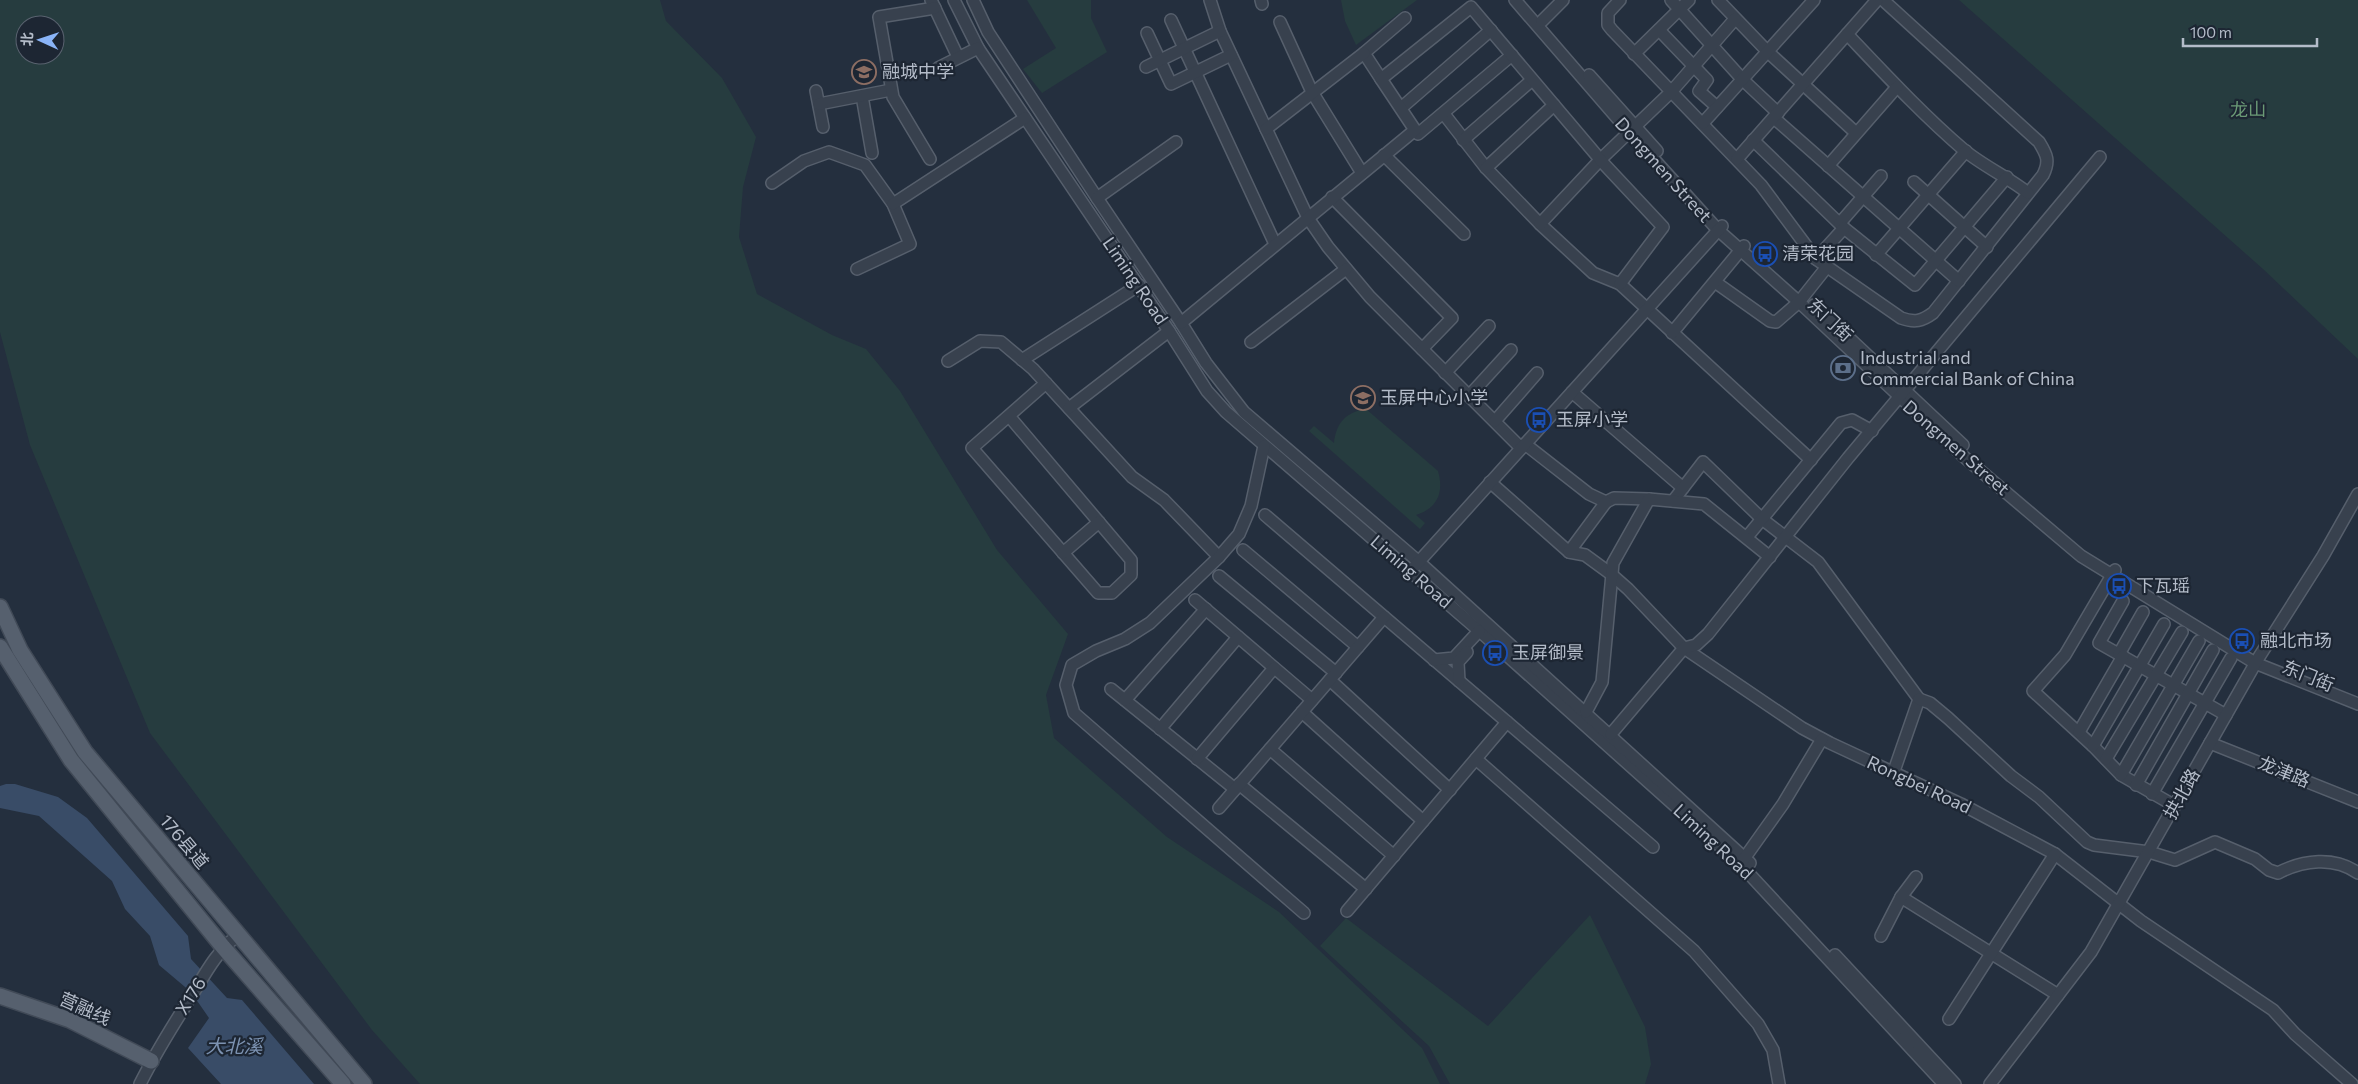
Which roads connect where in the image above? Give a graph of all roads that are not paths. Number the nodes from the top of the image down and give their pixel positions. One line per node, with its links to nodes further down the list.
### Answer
1 (954, 0): 27 (street, Liming Road)
2 (1210, 0): 23 (street)
3 (1515, 0): 60 (street, Dongmen Street)
4 (1525, 0): 19 (street)
5 (1563, 0): 19 (street)
6 (1620, 0): 31 (street)
7 (1671, 0): 15 (street)
8 (1689, 0): 15 (street)
9 (1718, 0): 17 (street)
10 (1877, 0): 25 (street)
11 (1882, 0): 79 (street)
12 (977, 2): 83 (street, Liming Road)
13 (1809, 2): 29 (street)
14 (933, 4): 34 (street); 45 (street)
15 (1680, 9): 22 (street); 26 (street)
16 (1405, 18): 30 (street)
17 (1734, 19): 26 (street); 29 (street)
18 (1171, 20): 28 (street)
19 (1542, 21): 60 (street)
20 (1280, 22): 74 (street)
21 (1491, 30): 33 (street); 40 (street); 52 (street)
22 (1659, 30): 31 (street); 36 (street)
23 (1220, 31): 28 (street); 32 (street)
24 (1147, 33): 35 (street)
25 (1847, 34): 43 (street); 44 (street)
26 (1712, 45): 36 (street); 42 (street)
27 (978, 48): 34 (street); 55 (street, Liming Road)
28 (1184, 48): 35 (street); 39 (street)
29 (1767, 51): 42 (street); 43 (street)
30 (1364, 53): 40 (street); 58 (street)
31 (1634, 54): 47 (street)
32 (1232, 55): 39 (street); 58 (street)
33 (1512, 56): 41 (street); 53 (street)
34 (958, 57): 37 (street)
35 (1160, 61): 38 (street); 39 (street)
36 (1694, 66): 47 (street); 51 (street)
37 (938, 68)
38 (1146, 68)
39 (1195, 72): 92 (street)
40 (1381, 79): 52 (street)
41 (1532, 80): 50 (street); 62 (street)
42 (1743, 80): 51 (street); 54 (street)
43 (1803, 85): 54 (street); 61 (street)
44 (1897, 87): 61 (street); 65 (street)
45 (891, 90): 48 (street); 69 (street)
46 (816, 91): 49 (street)
47 (1670, 92): 56 (street); 60 (street)
48 (862, 96): 49 (street); 66 (street)
49 (819, 104): 57 (street)
50 (1554, 105): 70 (street); 73 (street)
51 (1717, 107): 56 (street)
52 (1401, 108): 59 (street)
53 (1444, 114): 59 (street); 62 (street)
54 (1776, 115): 63 (street); 72 (street)
55 (1025, 118): 84 (street); 104 (street, Liming Road)
56 (1703, 123): 71 (street)
57 (823, 127)
58 (1266, 129): 85 (street)
59 (1415, 130): 67 (street)
60 (1632, 130): 70 (street); 88 (street)
61 (1856, 133): 72 (street)
62 (1463, 140): 73 (street)
63 (1753, 140): 71 (street); 87 (street)
64 (1176, 142): 83 (street)
65 (1966, 151): 76 (street); 80 (street)
66 (872, 153)
67 (1384, 155): 74 (street); 91 (street)
68 (2100, 157): 120 (street)
69 (930, 159)
70 (1601, 159): 86 (street); 103 (street)
71 (1737, 159): 96 (street)
72 (1828, 166): 82 (street)
73 (1486, 168): 86 (street)
74 (1362, 173): 81 (street)
75 (1881, 176): 82 (street)
76 (2007, 177): 79 (street); 90 (street)
77 (772, 182): 84 (street)
78 (1914, 182): 80 (street)
79 (2028, 193): 94 (street)
80 (1928, 195): 89 (street); 90 (street)
81 (1332, 197): 85 (street); 112 (street)
82 (1862, 197): 87 (street); 89 (street)
83 (1097, 198): 107 (street, Liming Road)
84 (893, 204): 99 (street)
85 (1308, 218): 92 (street); 100 (street)
86 (1540, 224): 103 (street)
87 (1842, 225): 95 (street); 96 (street)
88 (1720, 228): 93 (street); 106 (street)
89 (1899, 228): 95 (street); 97 (street)
90 (1963, 228): 94 (street); 97 (street)
91 (1464, 234)
92 (1275, 244): 107 (street)
93 (1742, 248): 101 (street); 105 (street)
94 (1987, 248): 102 (street)
95 (1876, 255): 97 (street)
96 (1816, 259): 98 (street)
97 (1936, 261): 102 (street)
98 (1826, 268): 102 (street); 105 (street)
99 (857, 269)
100 (1346, 269): 111 (street); 112 (street)
101 (1715, 282): 105 (street); 110 (street)
102 (1959, 282)
103 (1620, 284): 106 (street)
104 (1139, 286): 109 (street, Liming Road); 114 (street)
105 (1802, 299): 120 (street, 东门街)
106 (1647, 309): 110 (street); 119 (street)
107 (1181, 323): 146 (street, Liming Road)
108 (1490, 326): 116 (street)
109 (1169, 331): 122 (street); 126 (street, Liming Road)
110 (1672, 333): 128 (street)
111 (1251, 342)
112 (1422, 349): 116 (street)
113 (1511, 350): 121 (street)
114 (1022, 360): 115 (street); 118 (street)
115 (948, 361)
116 (1445, 373): 121 (street)
117 (1537, 373): 124 (street)
118 (1046, 383): 122 (street); 123 (street)
119 (1572, 392): 127 (street); 130 (street)
120 (1903, 395): 125 (street); 148 (street, 东门街)
121 (1469, 396): 124 (street)
122 (1069, 408): 144 (street)
123 (1009, 416): 138 (street); 143 (street)
124 (1495, 421): 127 (street)
125 (1872, 431): 128 (street); 140 (street)
126 (1264, 446): 144 (street); 147 (street, Liming Road)
127 (1523, 446): 129 (street); 134 (street)
128 (1812, 460): 137 (street)
129 (1490, 482): 142 (street, Rongbei Road); 146 (street)
130 (1683, 488): 133 (street); 137 (street)
131 (2358, 494): 135 (street, 拱北路)
132 (1649, 499): 133 (street); 134 (street); 149 (street)
133 (1673, 501): 139 (street)
134 (1606, 502): 142 (street)
135 (2354, 509): 169 (street, 拱北路)
136 (1265, 515): 156 (street)
137 (1762, 519): 139 (street); 140 (street)
138 (1098, 522): 143 (street); 143 (street)
139 (1747, 537): 145 (street)
140 (1784, 537): 145 (street); 179 (street)
141 (1243, 550): 163 (street)
142 (1569, 552): 149 (street, Rongbei Road)
143 (1063, 553)
144 (1219, 557): 219 (street)
145 (1770, 557): 164 (street)
146 (1419, 562): 147 (street); 185 (street, Liming Road)
147 (1410, 571): 158 (street, Liming Road)
148 (2114, 573): 169 (street, 东门街); 189 (street)
149 (1611, 574): 164 (street, Rongbei Road); 185 (street)
150 (1219, 576): 173 (street)
151 (1195, 600): 154 (street)
152 (2122, 601): 166 (street)
153 (0, 607): 220 (main road, 176县道)
154 (1206, 609): 160 (street); 180 (street)
155 (2143, 612): 166 (street)
156 (1384, 617): 163 (street); 168 (street)
157 (2164, 624): 170 (street)
158 (1481, 632): 168 (street); 174 (street); 212 (street, Liming Road)
159 (2182, 632): 172 (street)
160 (1238, 637): 171 (street); 188 (street)
161 (2199, 641): 175 (street)
162 (0, 646): 222 (main road, 176县道)
163 (1358, 647): 173 (street)
164 (1684, 648): 190 (street); 191 (street, Rongbei Road)
165 (2214, 650): 177 (street)
166 (2121, 655): 170 (street); 189 (street)
167 (2231, 658): 182 (street)
168 (1434, 660): 174 (street)
169 (2257, 660): 178 (street, 东门街); 183 (street); 186 (street, 拱北路)
170 (2139, 666): 172 (street); 193 (street)
171 (1274, 668): 181 (street); 195 (street)
172 (2156, 675): 175 (street); 197 (street)
173 (1333, 676): 181 (street); 202 (street)
174 (1459, 681): 187 (street)
175 (2173, 685): 177 (street); 199 (street)
176 (1111, 689): 180 (street)
177 (2189, 694): 182 (street); 200 (street)
178 (2358, 696)
179 (1919, 698): 198 (street); 209 (street)
180 (1125, 700): 188 (street)
181 (1312, 700): 184 (street)
182 (2205, 703): 186 (street); 203 (street)
183 (2358, 704)
184 (1302, 712): 194 (street); 207 (street)
185 (1586, 712): 190 (street, Liming Road)
186 (2226, 715): 192 (street, 拱北路)
187 (1507, 722): 196 (street); 208 (street)
188 (1160, 728): 195 (street)
189 (2079, 732): 193 (street)
190 (1610, 734): 212 (street, Liming Road)
191 (1822, 739): 198 (street, Rongbei Road); 212 (street)
192 (2210, 743): 204 (street, 龙津路); 205 (street, 拱北路)
193 (2093, 746): 197 (street)
194 (1270, 749): 201 (street); 211 (street)
195 (1197, 758): 201 (street)
196 (1476, 759): 202 (street); 231 (street)
197 (2106, 759): 199 (street)
198 (1894, 772): 210 (street, Rongbei Road)
199 (2120, 775): 200 (street)
200 (2136, 785): 203 (street)
201 (1237, 787): 206 (street); 215 (street)
202 (1450, 790): 207 (street)
203 (2152, 794): 205 (street)
204 (2358, 802)
205 (2175, 806): 209 (street, 拱北路)
206 (1218, 808)
207 (1423, 821): 211 (street)
208 (1653, 847)
209 (2149, 852): 213 (street); 217 (street, 拱北路)
210 (2056, 854): 217 (street, Rongbei Road); 223 (street)
211 (1394, 856): 215 (street)
212 (1743, 862): 232 (street, Liming Road); 233 (street, Liming Road)
213 (2357, 870)
214 (1916, 877): 216 (street)
215 (1366, 889): 218 (street)
216 (1901, 896): 221 (street); 223 (street)
217 (2120, 905): 224 (street, 拱北路); 235 (street, Rongbei Road)
218 (1347, 911)
219 (1304, 912)
220 (237, 936): 222 (street, X176); 230 (main road, 176县道)
221 (1881, 936)
222 (223, 947): 227 (street, X176); 229 (main road, 176县道)
223 (1992, 953): 224 (street); 226 (street)
224 (2058, 994): 234 (street, 拱北路)
225 (0, 996): 227 (main road, 营融线)
226 (1949, 1019)
227 (151, 1061): 228 (street, X176)
228 (140, 1084)
229 (343, 1084)
230 (364, 1084)
231 (1779, 1084)
232 (1944, 1084)
233 (1955, 1084)
234 (1990, 1084)
235 (2352, 1084)

